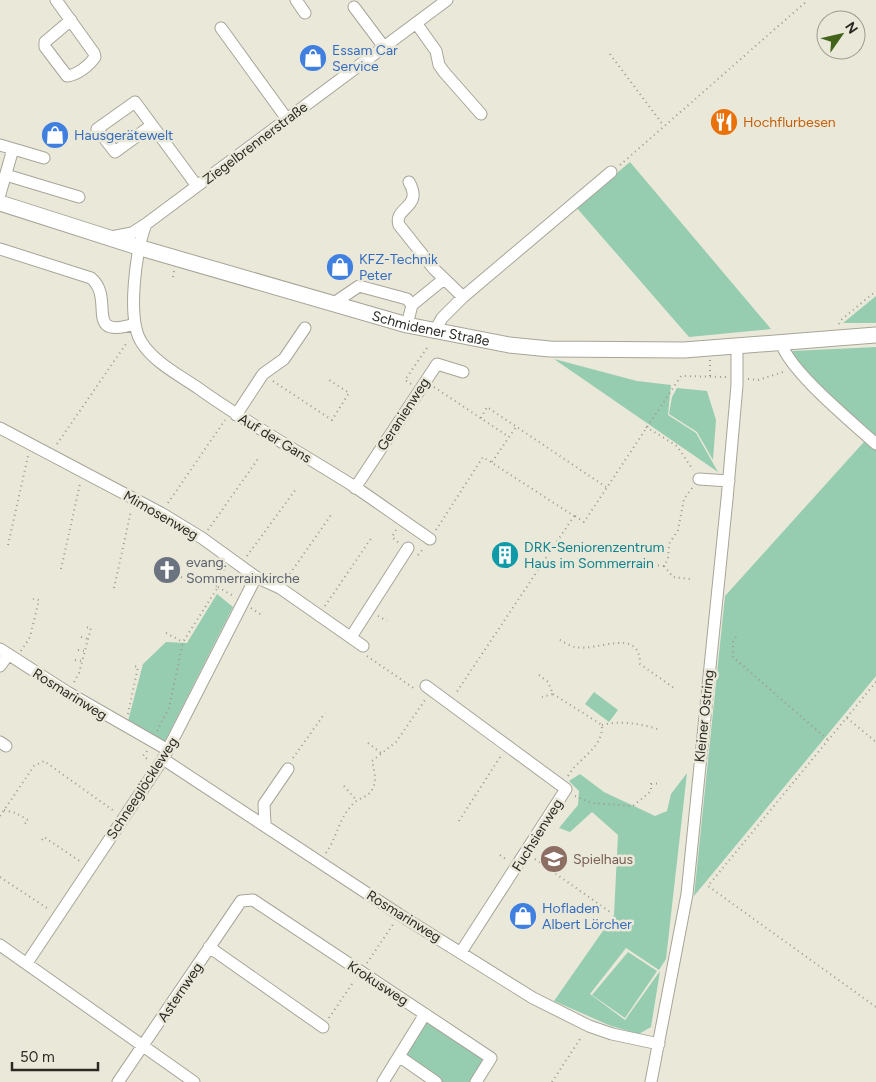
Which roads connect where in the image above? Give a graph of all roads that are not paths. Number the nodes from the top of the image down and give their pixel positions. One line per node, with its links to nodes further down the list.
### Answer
1 (56, 0): 6 (street)
2 (296, 0): 5 (street)
3 (447, 0): 7 (street, Ziegelbrennerstraße)
4 (354, 6): 9 (street)
5 (306, 13)
6 (71, 20): 6 (street)
7 (416, 23): 9 (street, Ziegelbrennerstraße); 10 (street)
8 (221, 28): 11 (street)
9 (384, 47): 11 (street, Ziegelbrennerstraße)
10 (482, 114)
11 (287, 119): 19 (street, Ziegelbrennerstraße)
12 (152, 124): 12 (street); 19 (street)
13 (0, 145): 14 (street)
14 (13, 149): 15 (street); 17 (street)
15 (44, 158)
16 (611, 172): 28 (street)
17 (6, 175): 20 (street); 21 (street)
18 (409, 182): 28 (street)
19 (197, 186): 23 (street, Ziegelbrennerstraße)
20 (0, 194)
21 (79, 197)
22 (0, 203): 24 (main road, Schmidener Straße)
23 (146, 224): 24 (street, Ziegelbrennerstraße); 26 (street)
24 (108, 238): 26 (main road, Schmidener Straße)
25 (0, 248): 32 (street)
26 (141, 248): 29 (main road, Schmidener Straße); 32 (street, Auf der Gans)
27 (439, 283): 30 (street)
28 (463, 297): 35 (street)
29 (334, 303): 30 (street); 31 (main road, Schmidener Straße)
30 (412, 305): 31 (street)
31 (407, 325): 35 (main road, Schmidener Straße)
32 (135, 327): 39 (street, Auf der Gans)
33 (305, 328): 39 (street)
34 (876, 335): 36 (main road, Schmidener Straße)
35 (432, 338): 37 (main road, Schmidener Straße)
36 (780, 342): 37 (main road, Schmidener Straße); 41 (street)
37 (738, 347): 43 (street, Kleiner Ostring)
38 (463, 372): 44 (street, Geranienweg)
39 (233, 413): 44 (street, Auf der Gans)
40 (0, 428): 47 (street, Mimosenweg)
41 (876, 444)
42 (699, 479): 43 (street)
43 (729, 482): 63 (street, Kleiner Ostring)
44 (355, 488): 45 (street, Auf der Gans)
45 (433, 534)
46 (408, 548): 48 (street)
47 (256, 577): 48 (street, Mimosenweg); 53 (street, Schneeglöckleweg)
48 (351, 637): 49 (street, Mimosenweg)
49 (364, 646)
50 (8, 655): 51 (street); 53 (street, Rosmarinweg)
51 (0, 666)
52 (429, 688): 59 (street, Fuchsienweg)
53 (163, 759): 55 (street, Rosmarinweg); 60 (street, Schneeglöckleweg)
54 (288, 768): 55 (street)
55 (265, 824): 59 (street, Rosmarinweg)
56 (241, 901): 58 (street, Asternweg); 61 (street, Krokusweg)
57 (0, 945): 60 (street)
58 (209, 947): 62 (street); 64 (street, Asternweg)
59 (461, 952): 63 (street, Rosmarinweg)
60 (27, 963): 64 (street)
61 (425, 1014): 65 (street); 70 (street, Krokusweg)
62 (323, 1027)
63 (659, 1044): 71 (street, Kleiner Ostring)
64 (143, 1047): 66 (street, Asternweg); 67 (street)
65 (400, 1057): 68 (street); 69 (street)
66 (118, 1082)
67 (194, 1082)
68 (383, 1082)
69 (436, 1082)
70 (476, 1082)
71 (651, 1082)

